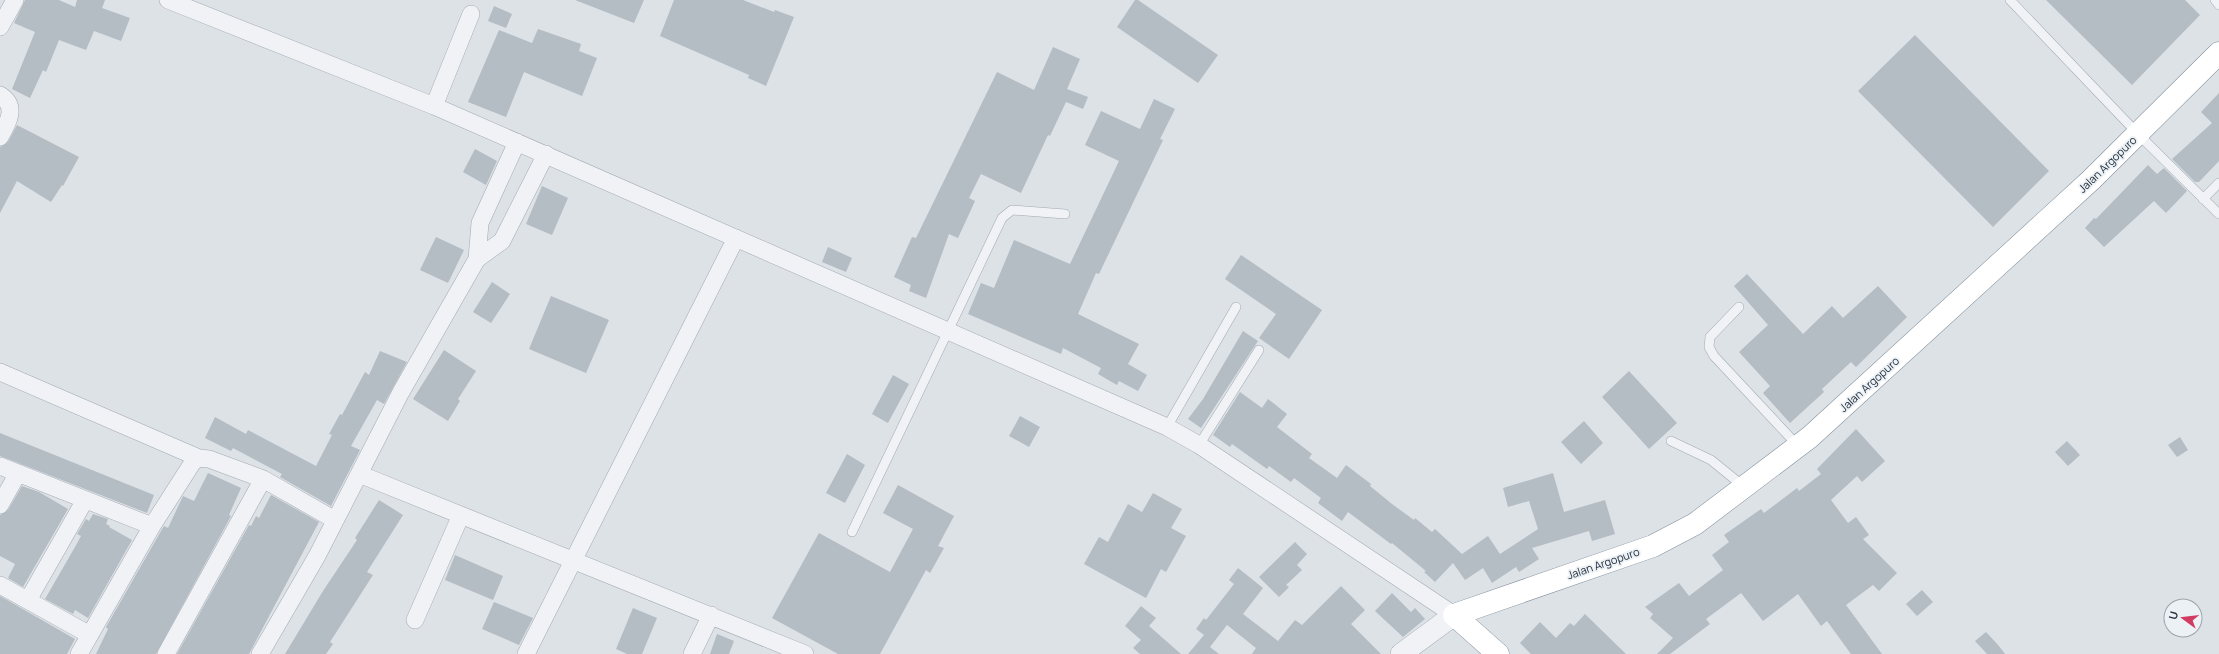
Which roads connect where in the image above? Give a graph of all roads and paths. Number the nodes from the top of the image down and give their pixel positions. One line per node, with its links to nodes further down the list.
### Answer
1 (15, 0): 7 (street)
2 (168, 0): 10 (street)
3 (2010, 0): 11 (lane)
4 (2214, 0): 5 (lane)
5 (2219, 4)
6 (471, 14): 10 (street)
7 (0, 27)
8 (2219, 52): 11 (highway, Jalan Argopuro)
9 (0, 95): 12 (street)
10 (434, 106): 13 (street)
11 (2138, 134): 16 (lane); 29 (highway, Jalan Argopuro)
12 (0, 137)
13 (517, 142): 14 (street); 20 (street)
14 (546, 154): 19 (street); 20 (street)
15 (2219, 183): 16 (lane)
16 (2202, 199): 18 (lane)
17 (1065, 214): 23 (lane)
18 (2219, 214)
19 (736, 238): 23 (street); 42 (street)
20 (477, 259): 33 (street)
21 (1236, 307): 26 (lane)
22 (1740, 307): 29 (lane)
23 (947, 330): 26 (street); 41 (lane)
24 (1259, 350): 28 (lane)
25 (0, 372): 30 (street)
26 (1167, 427): 28 (street)
27 (1671, 441): 35 (lane)
28 (1199, 445): 45 (street)
29 (1799, 447): 35 (highway, Jalan Argopuro)
30 (199, 458): 34 (street); 40 (street)
31 (0, 466): 32 (street)
32 (18, 473): 36 (street); 37 (street)
33 (359, 474): 38 (street); 39 (street)
34 (262, 479): 39 (street); 50 (street)
35 (1743, 486): 45 (highway, Jalan Argopuro)
36 (85, 500): 40 (street); 44 (street)
37 (0, 504)
38 (461, 515): 42 (street); 47 (street)
39 (335, 520): 51 (street)
40 (152, 526): 48 (street)
41 (852, 532)
42 (574, 560): 46 (street); 52 (street)
43 (0, 585): 44 (street)
44 (28, 600): 48 (street)
45 (1454, 615): 55 (street); 56 (highway)
46 (711, 616): 53 (street); 54 (street)
47 (415, 620)
48 (90, 635): 49 (street)
49 (79, 654)
50 (166, 654)
51 (260, 654)
52 (526, 654)
53 (692, 654)
54 (805, 654)
55 (1401, 654)
56 (1498, 654)

